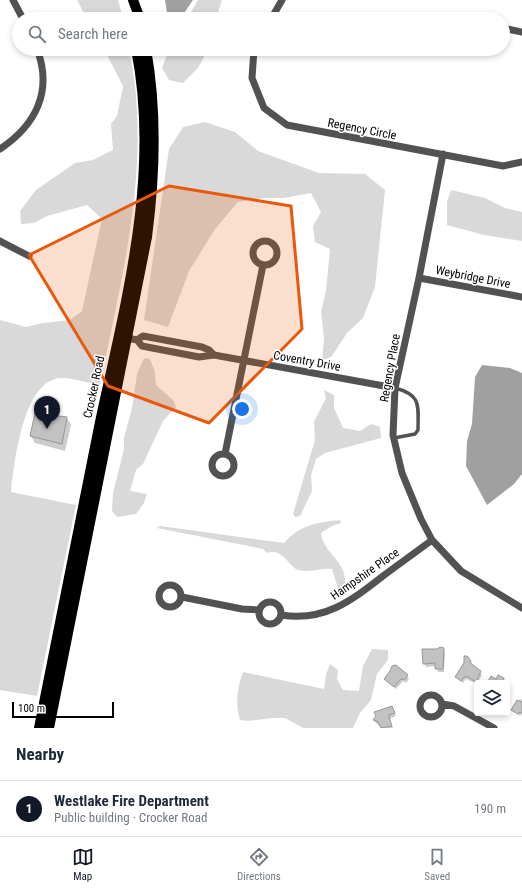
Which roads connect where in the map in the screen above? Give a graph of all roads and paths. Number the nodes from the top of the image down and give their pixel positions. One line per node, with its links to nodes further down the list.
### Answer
1 (13, 0): 4 (street)
2 (133, 0): 5 (main road); 6 (main road)
3 (282, 0): 7 (street)
4 (19, 12)
5 (132, 12)
6 (137, 12)
7 (275, 12)
8 (510, 29): 9 (street)
9 (522, 32)
10 (40, 56): 14 (street)
11 (137, 56): 22 (main road, Crocker Road)
12 (147, 56): 22 (main road, Crocker Road)
13 (254, 56): 15 (street, Regency Circle)
14 (0, 149)
15 (443, 154): 16 (street, Regency Circle); 20 (street, Regency Place)
16 (522, 162)
17 (0, 241): 18 (street)
18 (29, 256)
19 (263, 264): 24 (street)
20 (419, 278): 21 (street, Weybridge Drive); 25 (street, Regency Place)
21 (522, 297)
22 (128, 338): 23 (street, Coventry Drive); 23 (street, Coventry Drive); 34 (main road, Crocker Road); 35 (main road, Crocker Road)
23 (214, 355): 24 (street, Coventry Drive)
24 (243, 360): 25 (street, Coventry Drive); 27 (street)
25 (395, 388): 26 (street, Regency Place); 26 (lane)
26 (393, 438): 28 (street, Regency Place)
27 (225, 454)
28 (432, 540): 30 (street, Regency Place); 32 (street, Hampshire Place)
29 (182, 597): 31 (street)
30 (522, 608)
31 (259, 610): 32 (street); 32 (street)
32 (281, 614)
33 (442, 704): 36 (street)
34 (39, 728)
35 (50, 728)
36 (494, 728)

